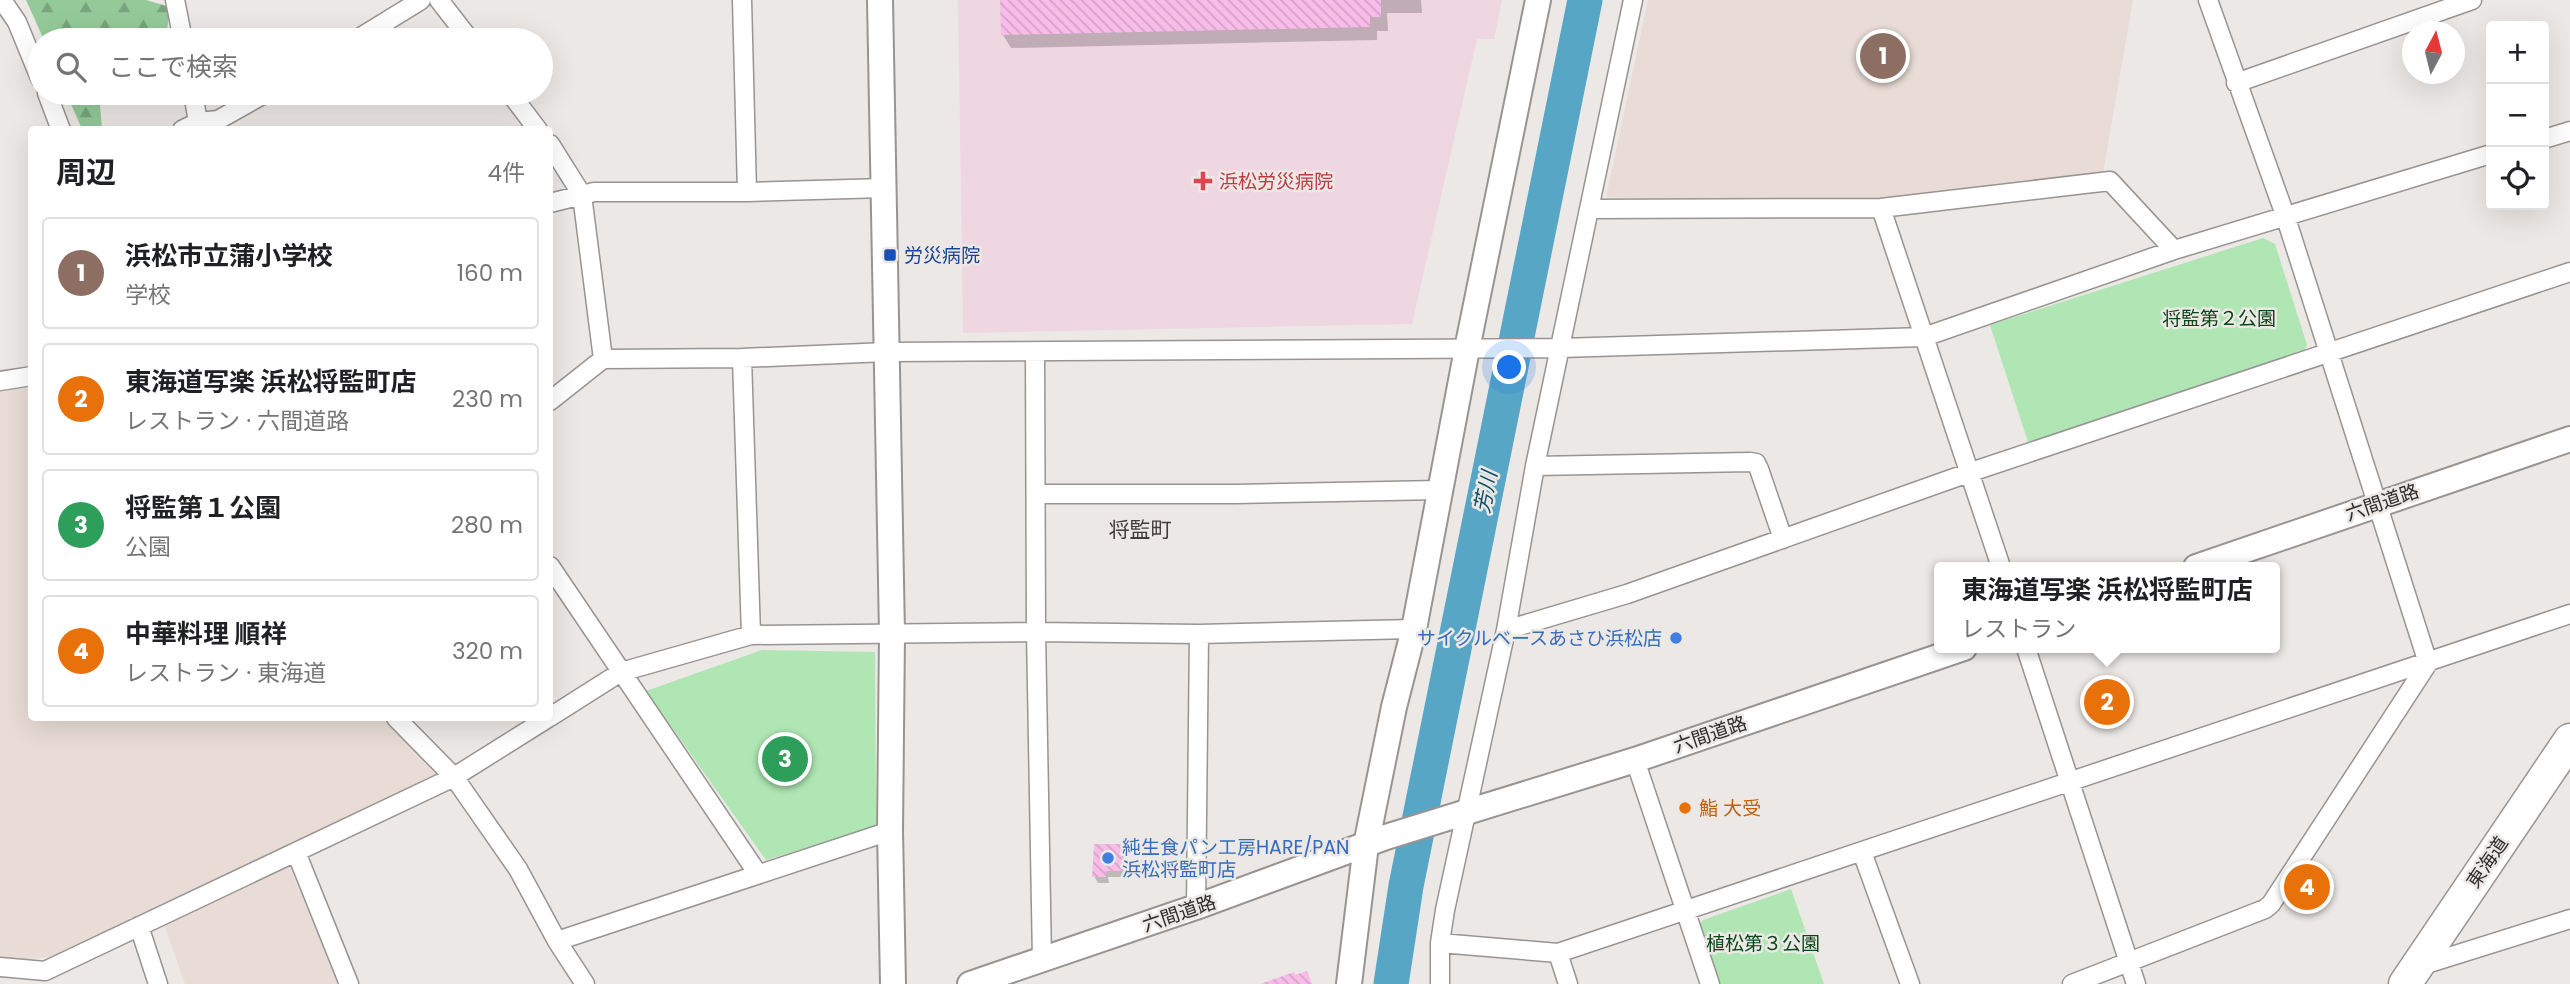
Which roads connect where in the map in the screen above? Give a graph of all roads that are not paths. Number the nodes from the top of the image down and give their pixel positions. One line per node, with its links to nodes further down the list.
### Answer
1 (2, 0): 11 (street)
2 (175, 0): 12 (street)
3 (421, 0): 13 (street)
4 (439, 0): 14 (street)
5 (742, 0): 29 (street)
6 (880, 0): 28 (street)
7 (1538, 0): 39 (street)
8 (1633, 0): 33 (street)
9 (2208, 0): 16 (street)
10 (2472, 0): 16 (street)
11 (8, 24): 15 (street)
12 (181, 28)
13 (376, 28)
14 (461, 28)
15 (28, 58)
16 (2236, 83): 34 (street)
17 (52, 105): 21 (street)
18 (195, 105): 22 (street)
19 (245, 105): 22 (street)
20 (519, 105): 23 (street)
21 (59, 126)
22 (199, 126)
23 (535, 126)
24 (2570, 131): 25 (street)
25 (2549, 137)
26 (553, 149): 30 (street)
27 (2486, 156): 34 (street)
28 (885, 188): 29 (street); 40 (street)
29 (747, 192): 30 (street)
30 (582, 195): 31 (street); 44 (street)
31 (553, 202)
32 (1881, 208): 33 (street); 35 (street); 37 (street)
33 (1590, 209): 38 (street)
34 (2285, 215): 35 (street); 42 (street)
35 (2174, 250): 37 (street)
36 (2570, 272): 42 (street)
37 (1924, 337): 38 (street); 50 (street)
38 (1556, 348): 39 (street); 49 (street)
39 (1473, 349): 41 (street); 51 (street)
40 (887, 352): 41 (street); 43 (street); 62 (street)
41 (1035, 352): 52 (street)
42 (2330, 352): 50 (street); 53 (street)
43 (741, 358): 44 (street); 64 (street)
44 (603, 359): 47 (street)
45 (28, 377): 46 (street)
46 (0, 381)
47 (553, 399)
48 (2570, 439): 53 (street, 六間道路)
49 (1535, 466): 54 (street); 60 (street)
50 (1971, 472): 54 (street); 55 (street)
51 (1439, 490): 52 (street); 59 (street)
52 (1036, 494): 61 (street)
53 (2379, 503): 56 (street, 六間道路); 67 (street)
54 (1783, 539): 60 (street)
55 (1999, 562)
56 (2210, 562)
57 (553, 570): 68 (street)
58 (2570, 614): 67 (street)
59 (1414, 629): 63 (street); 78 (street)
60 (1506, 630): 76 (street)
61 (1036, 632): 62 (street); 63 (street); 89 (street)
62 (892, 634): 64 (street); 77 (street)
63 (1199, 634): 82 (street)
64 (751, 635): 68 (street)
65 (1949, 653): 73 (street, 六間道路)
66 (2028, 653): 75 (street)
67 (2428, 663): 75 (street); 90 (street)
68 (621, 672): 69 (street); 81 (street)
69 (553, 714)
70 (399, 721): 74 (street)
71 (543, 721): 74 (street)
72 (2570, 740): 92 (highway, 東海道)
73 (1635, 760): 76 (street, 六間道路); 83 (street)
74 (454, 777): 79 (street); 86 (street)
75 (2068, 782): 80 (street); 90 (street)
76 (1460, 815): 78 (street, 六間道路); 87 (street)
77 (890, 831): 81 (street); 97 (street)
78 (1376, 841): 82 (street, 六間道路); 99 (street)
79 (296, 852): 85 (street); 95 (street)
80 (1862, 852): 83 (street); 103 (street)
81 (758, 874): 86 (street)
82 (1196, 907): 89 (street, 六間道路)
83 (1686, 909): 88 (street); 102 (street)
84 (2570, 919): 92 (street)
85 (139, 926): 93 (street); 94 (street)
86 (557, 941): 96 (street)
87 (1440, 943): 88 (street); 100 (street)
88 (1558, 953): 101 (street)
89 (1042, 960): 98 (street, 六間道路)
90 (2129, 963): 104 (street); 105 (street)
91 (0, 967): 93 (street)
92 (2410, 976)
93 (29, 977)
94 (158, 984)
95 (349, 984)
96 (584, 984)
97 (893, 984)
98 (970, 984)
99 (1349, 984)
100 (1440, 984)
101 (1568, 984)
102 (1710, 984)
103 (1910, 984)
104 (2072, 984)
105 (2136, 984)

